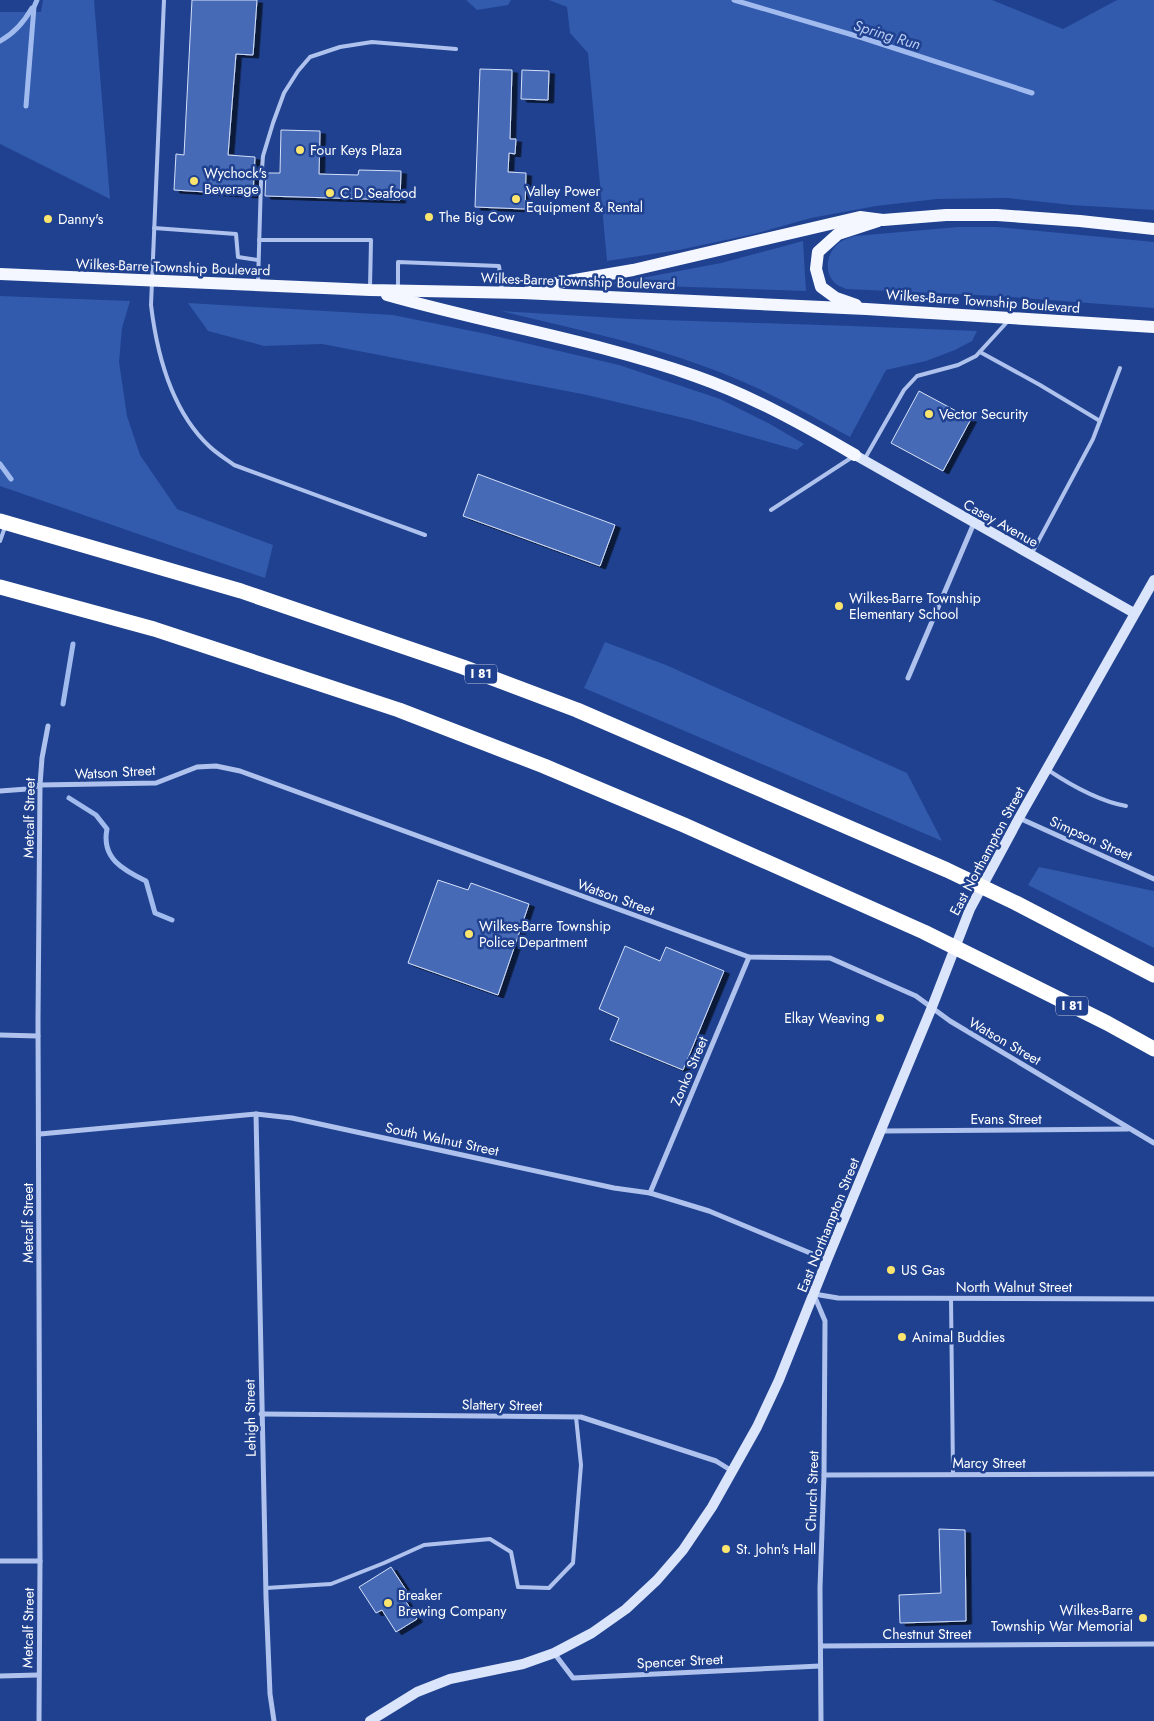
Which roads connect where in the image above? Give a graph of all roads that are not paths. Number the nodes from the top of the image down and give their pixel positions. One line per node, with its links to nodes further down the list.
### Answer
1 (164, 0): 4 (lane)
2 (456, 50): 6 (lane)
3 (883, 220): 5 (main road); 13 (main road); 15 (main road)
4 (154, 228): 7 (lane); 9 (lane)
5 (1154, 229)
6 (259, 240): 7 (lane); 11 (lane)
7 (258, 260): 10 (lane)
8 (0, 274): 9 (main road, Wilkes-Barre Township Boulevard)
9 (151, 281): 10 (main road, Wilkes-Barre Township Boulevard); 25 (lane)
10 (258, 285): 11 (main road, Wilkes-Barre Township Boulevard)
11 (370, 290): 14 (main road, Wilkes-Barre Township Boulevard)
12 (502, 292): 13 (main road, Wilkes-Barre Township Boulevard); 14 (main road, Wilkes-Barre Township Boulevard); 14 (lane)
13 (522, 293): 15 (main road, Wilkes-Barre Township Boulevard)
14 (398, 294): 21 (main road)
15 (866, 309): 16 (main road, Wilkes-Barre Township Boulevard)
16 (1010, 318): 17 (main road, Wilkes-Barre Township Boulevard); 18 (lane)
17 (1154, 327)
18 (980, 352): 20 (lane); 21 (lane)
19 (1120, 368): 20 (lane)
20 (1100, 421): 27 (lane)
21 (860, 458): 22 (lane); 24 (main road, Casey Avenue)
22 (771, 510)
23 (3, 522): 26 (lane); 40 (highway, I 81)
24 (974, 523): 27 (main road, Casey Avenue); 31 (street)
25 (425, 535)
26 (0, 541)
27 (1031, 555): 30 (main road, Casey Avenue)
28 (1154, 580): 30 (main road, East Northampton Street)
29 (0, 587): 44 (highway, I 81)
30 (1134, 613): 33 (main road, East Northampton Street)
31 (908, 678)
32 (48, 726): 34 (street, Metcalf Street)
33 (1046, 769): 36 (lane); 37 (main road, East Northampton Street)
34 (40, 784): 35 (street, Watson Street); 39 (street, Watson Street); 43 (street, Metcalf Street)
35 (0, 791)
36 (1126, 806)
37 (1019, 818): 38 (street, Simpson Street); 41 (main road, East Northampton Street)
38 (1154, 879)
39 (749, 957): 41 (street, Watson Street); 50 (street, Zonko Street)
40 (1154, 975)
41 (932, 1008): 46 (street, Watson Street); 47 (main road, East Northampton Street)
42 (0, 1036): 43 (street)
43 (38, 1036): 48 (street, Metcalf Street)
44 (1154, 1049)
45 (256, 1114): 48 (street, South Walnut Street); 50 (street, South Walnut Street); 55 (street, Lehigh Street)
46 (1130, 1129): 47 (street, Evans Street); 49 (street, Watson Street)
47 (882, 1131): 51 (main road, East Northampton Street)
48 (40, 1134): 62 (street, Metcalf Street)
49 (1154, 1143)
50 (650, 1193): 51 (street, South Walnut Street)
51 (827, 1260): 52 (main road, East Northampton Street)
52 (814, 1294): 53 (street, North Walnut Street); 57 (main road, East Northampton Street); 60 (street, Church Street)
53 (950, 1298): 54 (street, North Walnut Street); 58 (lane)
54 (1154, 1299)
55 (261, 1414): 56 (street, Slattery Street); 63 (street, Lehigh Street)
56 (576, 1417): 57 (street, Slattery Street); 63 (lane)
57 (732, 1471): 66 (main road, East Northampton Street)
58 (953, 1474): 59 (street, Marcy Street); 60 (street, Marcy Street)
59 (1154, 1474)
60 (824, 1475): 65 (street, Church Street)
61 (0, 1561): 62 (street)
62 (40, 1561): 68 (street, Metcalf Street)
63 (266, 1588): 71 (street, Lehigh Street)
64 (1154, 1644): 65 (street, Chestnut Street)
65 (821, 1646): 67 (street, Church Street)
66 (554, 1653): 67 (street, Spencer Street); 72 (main road, East Northampton Street)
67 (820, 1666): 73 (street, Church Street)
68 (38, 1675): 69 (street); 70 (street, Metcalf Street)
69 (0, 1676)
70 (39, 1721)
71 (274, 1721)
72 (370, 1721)
73 (821, 1721)

